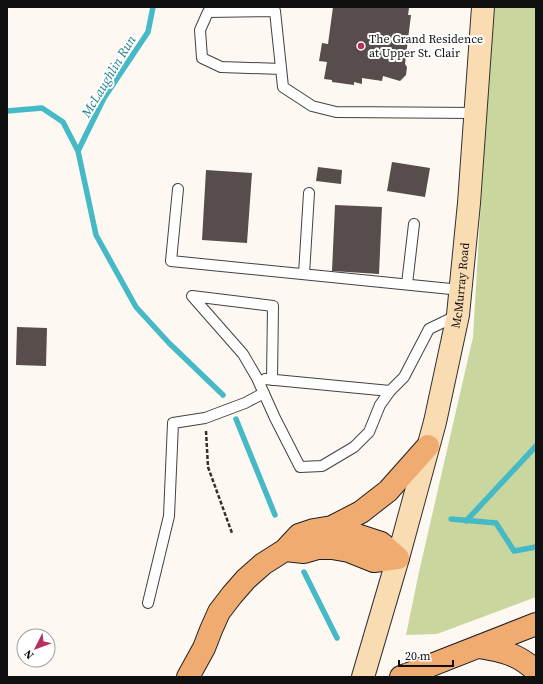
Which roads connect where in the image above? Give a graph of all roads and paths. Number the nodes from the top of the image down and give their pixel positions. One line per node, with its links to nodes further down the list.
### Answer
1 (482, 7): 3 (main road, McMurray Road)
2 (281, 69): 2 (lane); 3 (lane)
3 (476, 113): 9 (main road, McMurray Road)
4 (178, 189): 7 (lane)
5 (309, 193): 7 (lane)
6 (414, 224): 8 (lane)
7 (304, 274): 8 (lane)
8 (407, 284): 9 (lane)
9 (462, 290): 10 (main road, McMurray Road)
10 (458, 315): 13 (lane); 16 (main road, McMurray Road)
11 (257, 378): 12 (lane); 12 (lane); 14 (lane)
12 (272, 380): 13 (lane)
13 (390, 391): 14 (lane)
14 (264, 393): 15 (lane)
15 (205, 418): 18 (path); 21 (lane)
16 (428, 446): 17 (main road); 20 (main road, McMurray Road)
17 (332, 527): 19 (main road); 20 (main road)
18 (232, 533)
19 (284, 550): 20 (main road); 24 (main road)
20 (398, 558): 28 (main road, McMurray Road)
21 (148, 603)
22 (536, 624): 23 (main road)
23 (479, 647): 25 (main road); 29 (main road)
24 (204, 648): 26 (main road); 27 (main road)
25 (536, 671)
26 (188, 677)
27 (204, 677)
28 (363, 677)
29 (401, 677)

